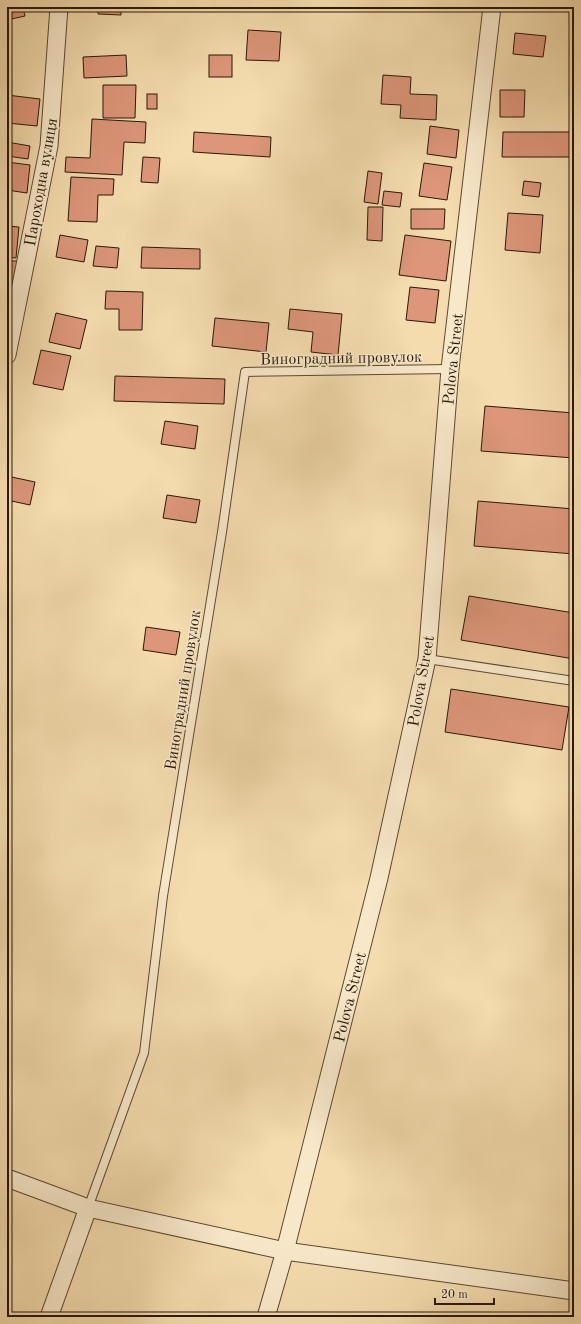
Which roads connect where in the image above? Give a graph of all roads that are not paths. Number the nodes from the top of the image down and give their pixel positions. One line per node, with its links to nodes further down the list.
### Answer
1 (59, 7): 3 (street, Пароходна вулиця)
2 (492, 7): 4 (street, Polova Street)
3 (7, 355)
4 (450, 369): 5 (street, Polova Street); 8 (lane, Виноградний провулок)
5 (427, 659): 6 (lane); 9 (street, Polova Street)
6 (574, 681)
7 (7, 1178): 8 (street)
8 (88, 1208): 9 (street); 11 (street)
9 (285, 1251): 10 (street); 12 (street, Polova Street)
10 (574, 1291)
11 (49, 1317)
12 (266, 1317)

